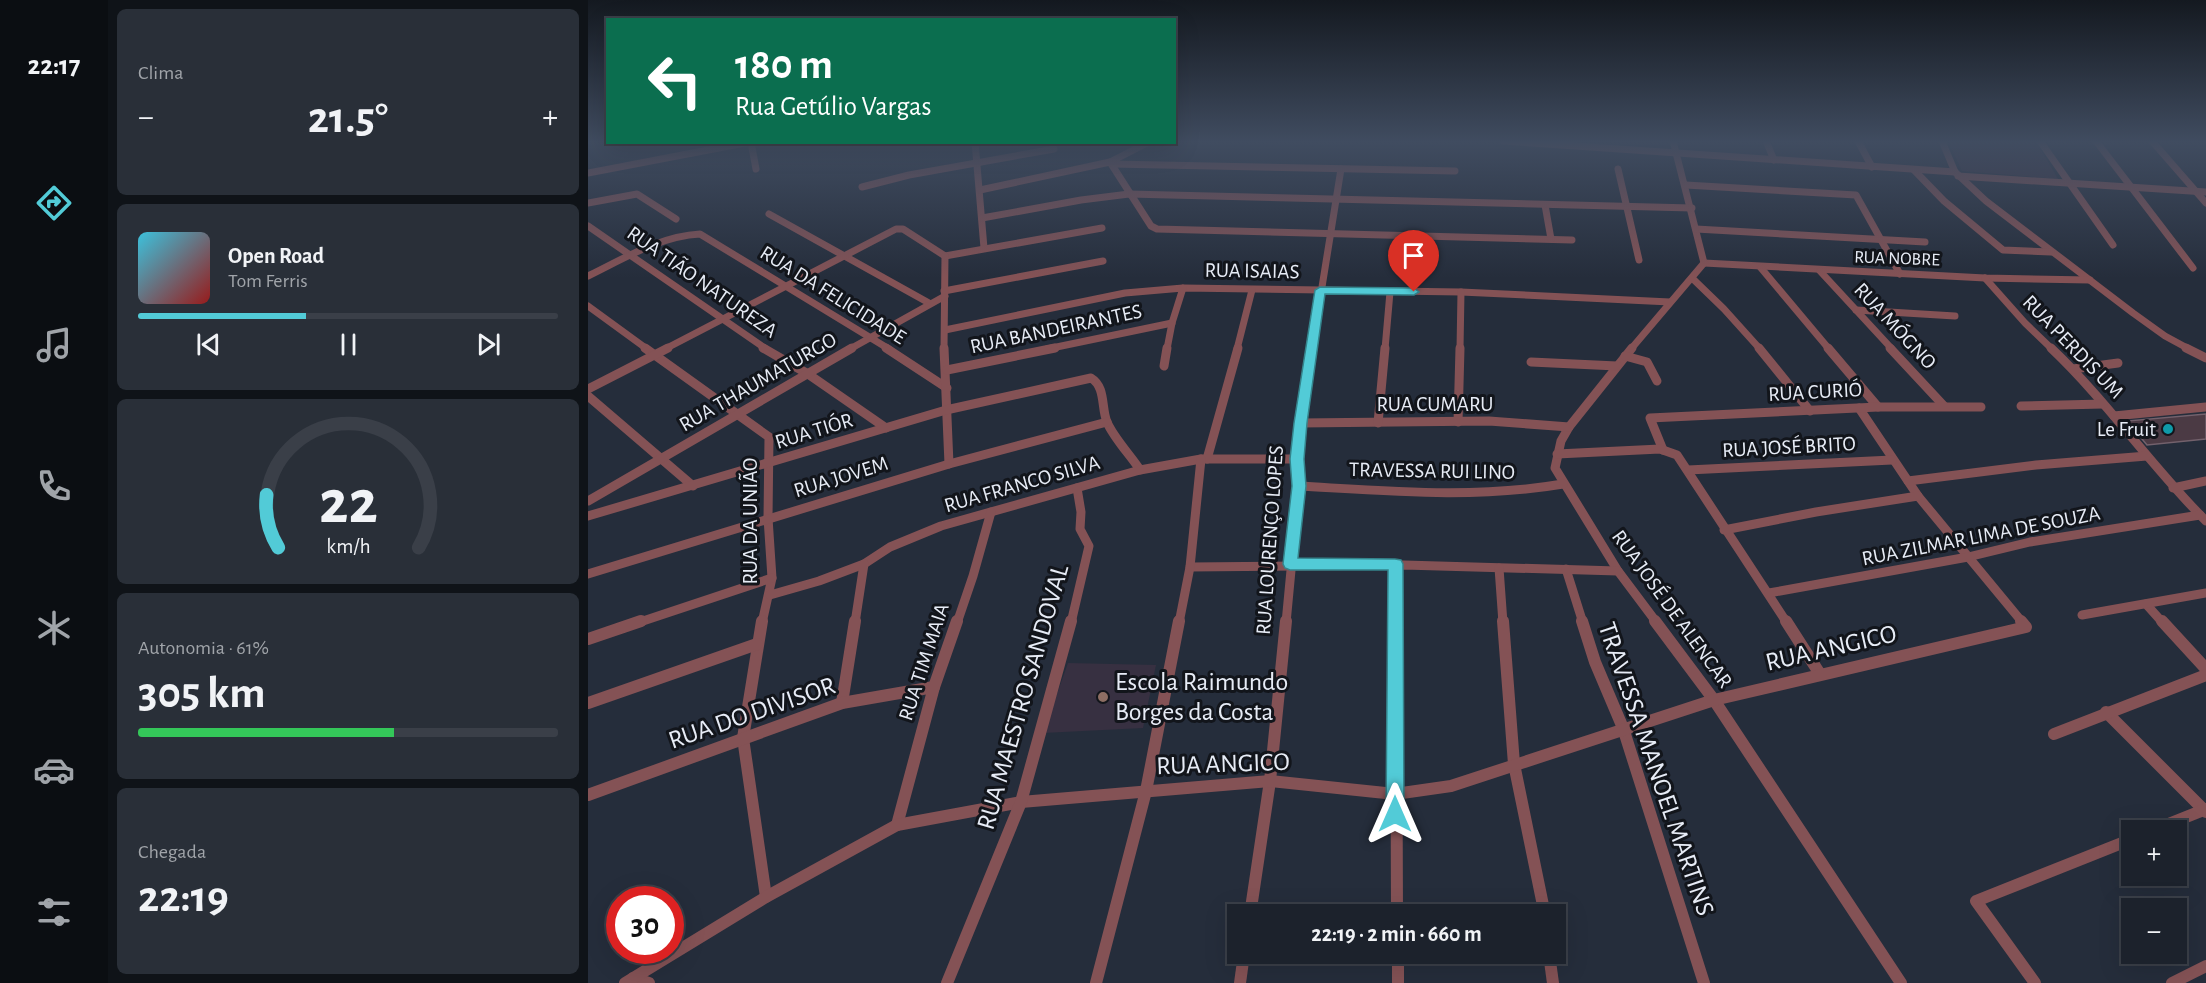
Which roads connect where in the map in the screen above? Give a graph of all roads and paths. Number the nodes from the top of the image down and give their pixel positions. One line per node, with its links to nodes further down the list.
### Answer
1 (991, 187): 12 (street)
2 (1125, 187): 15 (street)
3 (1339, 187): 16 (street, RUA LOURENÇO LOPES)
4 (1622, 187): 20 (street)
5 (1686, 187): 21 (street)
6 (1721, 187): 30 (street)
7 (1930, 187): 35 (street)
8 (1971, 187): 35 (street)
9 (2072, 187): 33 (street)
10 (2132, 187): 13 (street); 43 (street)
11 (2192, 187): 13 (street)
12 (980, 189): 23 (street)
13 (2196, 191): 14 (street); 18 (street)
14 (2206, 192)
15 (1129, 194): 16 (street); 23 (street); 28 (street)
16 (1337, 200): 19 (street); 28 (street, RUA LOURENÇO LOPES)
17 (588, 203): 24 (street)
18 (2206, 203)
19 (1545, 205): 20 (street); 29 (street)
20 (1626, 207): 21 (street); 39 (street)
21 (1692, 208): 27 (street)
22 (770, 214): 38 (street)
23 (982, 218): 34 (street)
24 (676, 219)
25 (588, 226): 37 (street, RUA TIÃO NATUREZA)
26 (1102, 228): 34 (street)
27 (1696, 229): 30 (street); 41 (street)
28 (1330, 233): 29 (street); 53 (street, RUA LOURENÇO LOPES)
29 (1551, 239): 31 (street)
30 (1882, 239): 32 (street); 45 (street)
31 (1572, 240)
32 (1925, 242)
33 (2113, 245)
34 (984, 248): 36 (street)
35 (2052, 252): 49 (street)
36 (945, 255): 38 (street); 56 (street)
37 (633, 256): 46 (street); 50 (street, RUA DA FELICIDADE); 62 (street, RUA TIÃO NATUREZA)
38 (846, 257): 50 (street); 58 (street)
39 (1640, 260)
40 (1103, 261): 56 (street, RUA THAUMATURGO)
41 (1704, 263): 42 (street, RUA NOBRE); 47 (street)
42 (1761, 268): 44 (street, RUA NOBRE); 83 (street)
43 (2193, 268)
44 (1820, 271): 45 (street, RUA NOBRE); 60 (street, RUA MÓGNO)
45 (1900, 274): 48 (street, RUA NOBRE)
46 (588, 276)
47 (1692, 278): 57 (street); 88 (street)
48 (1985, 278): 49 (street, RUA NOBRE); 73 (street, RUA PERDIS UM)
49 (2090, 280): 68 (street)
50 (784, 286): 62 (street); 65 (street, RUA DA FELICIDADE)
51 (1183, 288): 52 (street, RUA ISAIAS); 63 (street); 64 (street, RUA ISAIAS)
52 (1252, 290): 53 (street, RUA ISAIAS); 101 (street)
53 (1320, 290): 54 (street, RUA ISAIAS); 93 (street, RUA LOURENÇO LOPES)
54 (1390, 292): 55 (street, RUA ISAIAS); 94 (street)
55 (1461, 292): 57 (street, RUA ISAIAS); 92 (street)
56 (945, 294): 58 (street, RUA THAUMATURGO); 64 (street)
57 (1670, 302): 67 (street)
58 (929, 303): 65 (street, RUA THAUMATURGO)
59 (588, 306): 66 (street, RUA DA UNIÃO)
60 (1856, 310): 61 (street); 81 (street, RUA MÓGNO)
61 (1955, 316)
62 (722, 318): 66 (street); 75 (street, RUA TIÃO NATUREZA)
63 (1172, 323): 71 (street); 74 (street, RUA BANDEIRANTES)
64 (945, 330): 74 (street)
65 (872, 338): 75 (street, RUA THAUMATURGO); 77 (street, RUA DA FELICIDADE)
66 (654, 353): 78 (street); 89 (street, RUA DA UNIÃO)
67 (1625, 356): 72 (street); 76 (street)
68 (2206, 358)
69 (1531, 362): 72 (street)
70 (2118, 363): 73 (street)
71 (1164, 366)
72 (1617, 366): 95 (street)
73 (2073, 369): 80 (street, RUA PERDIS UM)
74 (947, 370): 77 (street)
75 (808, 374): 89 (street, RUA THAUMATURGO); 96 (street, RUA TIÃO NATUREZA)
76 (1657, 381)
77 (947, 388): 87 (street)
78 (588, 389)
79 (588, 396): 100 (street)
80 (2103, 404): 82 (street); 90 (street, RUA PERDIS UM)
81 (1944, 406): 83 (street, RUA CURIÓ); 84 (street, RUA CURIÓ)
82 (2020, 406)
83 (1878, 407): 86 (street, RUA CURIÓ)
84 (1981, 407)
85 (2206, 407): 90 (street)
86 (1858, 408): 88 (street, RUA CURIÓ); 103 (street)
87 (946, 410): 91 (street, RUA TIÓR); 96 (street, RUA TIÓR); 105 (street)
88 (1810, 411): 97 (street, RUA CURIÓ)
89 (738, 414): 100 (street, RUA THAUMATURGO); 104 (street, RUA DA UNIÃO)
90 (2114, 416): 99 (street, RUA PERDIS UM)
91 (1107, 422): 105 (street, RUA JOVEM); 106 (street)
92 (1458, 422): 94 (street, RUA CUMARU); 95 (street, RUA CUMARU)
93 (1300, 423): 94 (street, RUA CUMARU); 102 (street, RUA LOURENÇO LOPES)
94 (1378, 423)
95 (1569, 427): 98 (street)
96 (886, 428): 104 (street, RUA TIÓR)
97 (1663, 450): 98 (street); 107 (street)
98 (1557, 454): 110 (street, RUA JOSÉ DE ALENCAR)
99 (2147, 456): 108 (street); 114 (street, RUA PERDIS UM)
100 (661, 458): 111 (street); 116 (street, RUA THAUMATURGO)
101 (1204, 459): 102 (street, RUA FRANCO SILVA); 106 (street, RUA FRANCO SILVA); 126 (street)
102 (1297, 459): 112 (street, RUA LOURENÇO LOPES)
103 (1892, 460): 107 (street, RUA JOSÉ BRITO); 108 (street)
104 (770, 463): 111 (street, RUA TIÓR); 119 (street, RUA DA UNIÃO)
105 (949, 464): 119 (street, RUA JOVEM)
106 (1140, 470): 113 (street, RUA FRANCO SILVA)
107 (1688, 471): 121 (street)
108 (1908, 481): 115 (street)
109 (2206, 481): 114 (street)
110 (1563, 484): 112 (street, TRAVESSA RUI LINO); 129 (street, RUA JOSÉ DE ALENCAR)
111 (693, 486): 118 (street, RUA TIÓR)
112 (1299, 486): 124 (street, RUA LOURENÇO LOPES)
113 (1077, 488): 117 (street, RUA FRANCO SILVA); 155 (street, RUA MAESTRO SANDOVAL)
114 (2173, 488): 120 (street, RUA PERDIS UM)
115 (1918, 496): 121 (street); 122 (street)
116 (588, 501)
117 (991, 512): 123 (street, RUA FRANCO SILVA); 142 (street, RUA TIM MAIA)
118 (588, 516)
119 (768, 518): 130 (street, RUA JOVEM); 131 (street, RUA DA UNIÃO)
120 (2203, 518): 122 (street, RUA ZILMAR LIMA DE SOUZA)
121 (1725, 530): 132 (street)
122 (1968, 557): 132 (street, RUA ZILMAR LIMA DE SOUZA); 140 (street, RUA ANGICO)
123 (864, 564): 134 (street, RUA FRANCO SILVA); 145 (street)
124 (1290, 564): 125 (street); 126 (street); 151 (street, RUA LOURENÇO LOPES)
125 (1395, 564): 127 (street); 153 (street)
126 (1190, 567): 152 (street)
127 (1499, 568): 128 (street); 150 (street)
128 (1566, 569): 129 (street); 147 (street, TRAVESSA MANOEL MARTINS)
129 (1618, 571): 143 (street, RUA JOSÉ DE ALENCAR)
130 (588, 574)
131 (772, 578): 134 (street, RUA DA UNIÃO); 137 (street)
132 (1769, 593): 140 (street)
133 (2206, 593): 135 (street)
134 (770, 595): 138 (street, RUA DA UNIÃO)
135 (2146, 604): 136 (street); 139 (street)
136 (2082, 615)
137 (588, 639)
138 (757, 644): 144 (street); 149 (street, RUA DA UNIÃO)
139 (2206, 669)
140 (1820, 674): 143 (street, RUA ANGICO)
141 (2206, 675): 146 (street)
142 (934, 687): 145 (street, RUA DO DIVISOR); 158 (street, RUA TIM MAIA)
143 (1714, 700): 147 (street, RUA ANGICO); 176 (street, RUA JOSÉ DE ALENCAR)
144 (588, 703)
145 (842, 703): 149 (street, RUA DO DIVISOR)
146 (2106, 712): 148 (street); 156 (street)
147 (1623, 728): 150 (street, RUA ANGICO); 175 (street, TRAVESSA MANOEL MARTINS)
148 (2054, 734)
149 (743, 738): 154 (street, RUA DO DIVISOR); 160 (street, RUA DA UNIÃO)
150 (1514, 764): 153 (street, RUA ANGICO); 163 (street)
151 (1270, 781): 152 (street, RUA ANGICO); 153 (street, RUA ANGICO); 161 (street, RUA LOURENÇO LOPES)
152 (1146, 791): 155 (street, RUA ANGICO); 171 (street)
153 (1395, 794): 162 (street)
154 (588, 795)
155 (1021, 802): 158 (street, RUA ANGICO); 170 (street, RUA MAESTRO SANDOVAL)
156 (2205, 810): 157 (street)
157 (2179, 820)
158 (897, 825): 160 (street, RUA ANGICO)
159 (2121, 843): 177 (street)
160 (766, 897): 168 (street, RUA ANGICO)
161 (1252, 904)
162 (1397, 904)
163 (1543, 904)
164 (1243, 964): 172 (street)
165 (1398, 964): 173 (street)
166 (1550, 964): 174 (street)
167 (2206, 966): 178 (street)
168 (629, 980): 169 (street)
169 (649, 983)
170 (947, 983)
171 (1096, 983)
172 (1240, 983)
173 (1398, 983)
174 (1553, 983)
175 (1704, 983)
176 (1901, 983)
177 (2035, 983)
178 (2172, 983)

